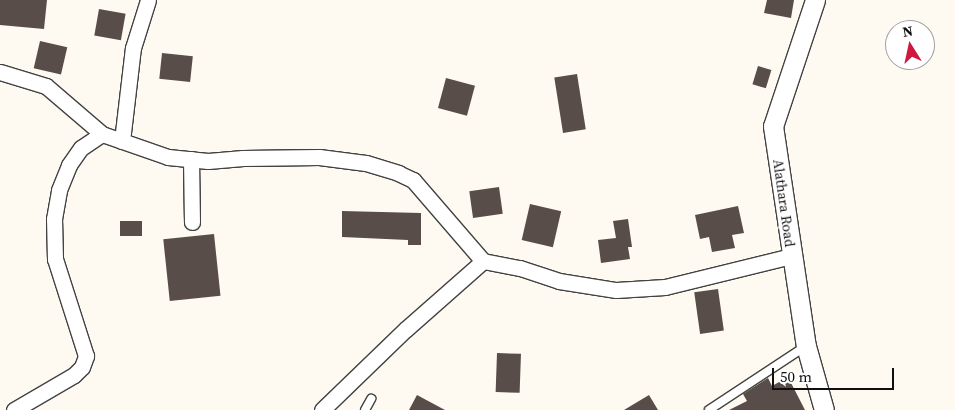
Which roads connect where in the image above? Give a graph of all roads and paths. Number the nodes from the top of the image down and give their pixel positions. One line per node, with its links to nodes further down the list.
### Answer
1 (148, 0): 5 (street)
2 (815, 0): 8 (street, Alathara Road)
3 (0, 72): 4 (street)
4 (102, 134): 5 (street); 12 (street)
5 (122, 141): 6 (street)
6 (191, 160): 7 (street); 9 (street)
7 (192, 222)
8 (791, 256): 9 (street); 10 (street, Alathara Road)
9 (483, 260): 13 (street)
10 (806, 346): 15 (lane); 16 (street, Alathara Road)
11 (371, 399): 14 (lane)
12 (14, 410)
13 (322, 410)
14 (365, 410)
15 (709, 410)
16 (824, 410)

